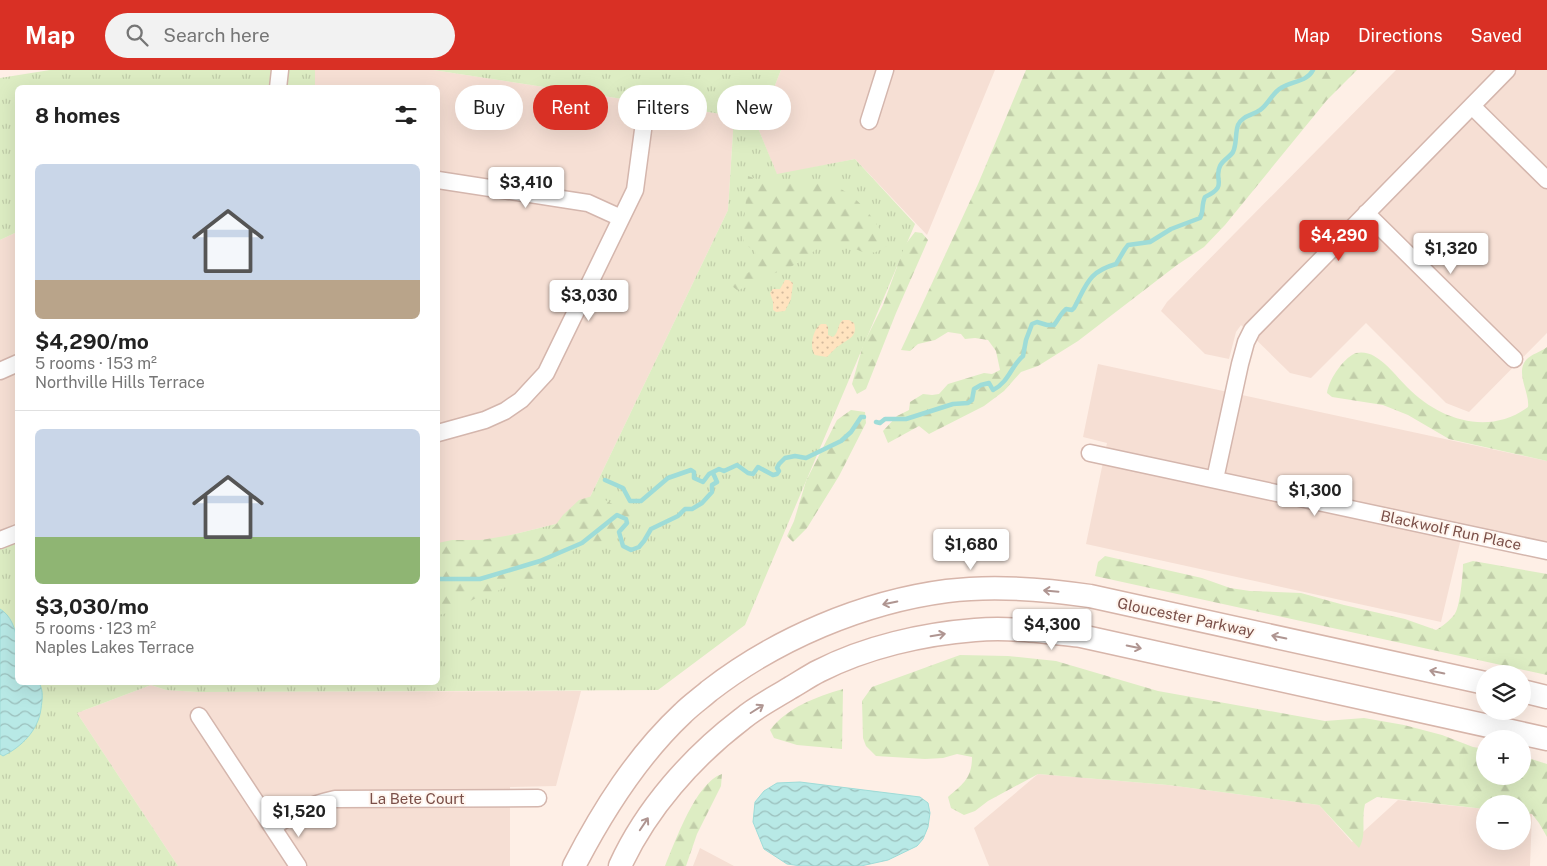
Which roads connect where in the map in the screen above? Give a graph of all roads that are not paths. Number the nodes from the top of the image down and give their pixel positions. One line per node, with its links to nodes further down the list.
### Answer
1 (280, 70): 4 (street)
2 (885, 70): 6 (street)
3 (1507, 70): 5 (street)
4 (278, 85)
5 (1472, 106): 9 (street); 10 (street)
6 (869, 121)
7 (643, 130): 11 (street)
8 (440, 180): 11 (street)
9 (1547, 180)
10 (1366, 213): 12 (street); 17 (street)
11 (621, 218): 15 (street)
12 (1514, 359)
13 (15, 364): 14 (street)
14 (0, 371)
15 (440, 431)
16 (1090, 453): 17 (street, Blackwolf Run Place)
17 (1216, 479): 20 (street, Blackwolf Run Place)
18 (15, 534): 19 (street)
19 (0, 540)
20 (1547, 551)
21 (1476, 681): 29 (main road, Gloucester Parkway, one-way to 29)
22 (1531, 693): 23 (main road)
23 (1547, 697)
24 (199, 716): 27 (street)
25 (1547, 740): 30 (main road, one-way to 25)
26 (538, 798): 27 (street, La Bete Court)
27 (273, 828): 28 (street)
28 (298, 866)
29 (574, 866)
30 (620, 866)

